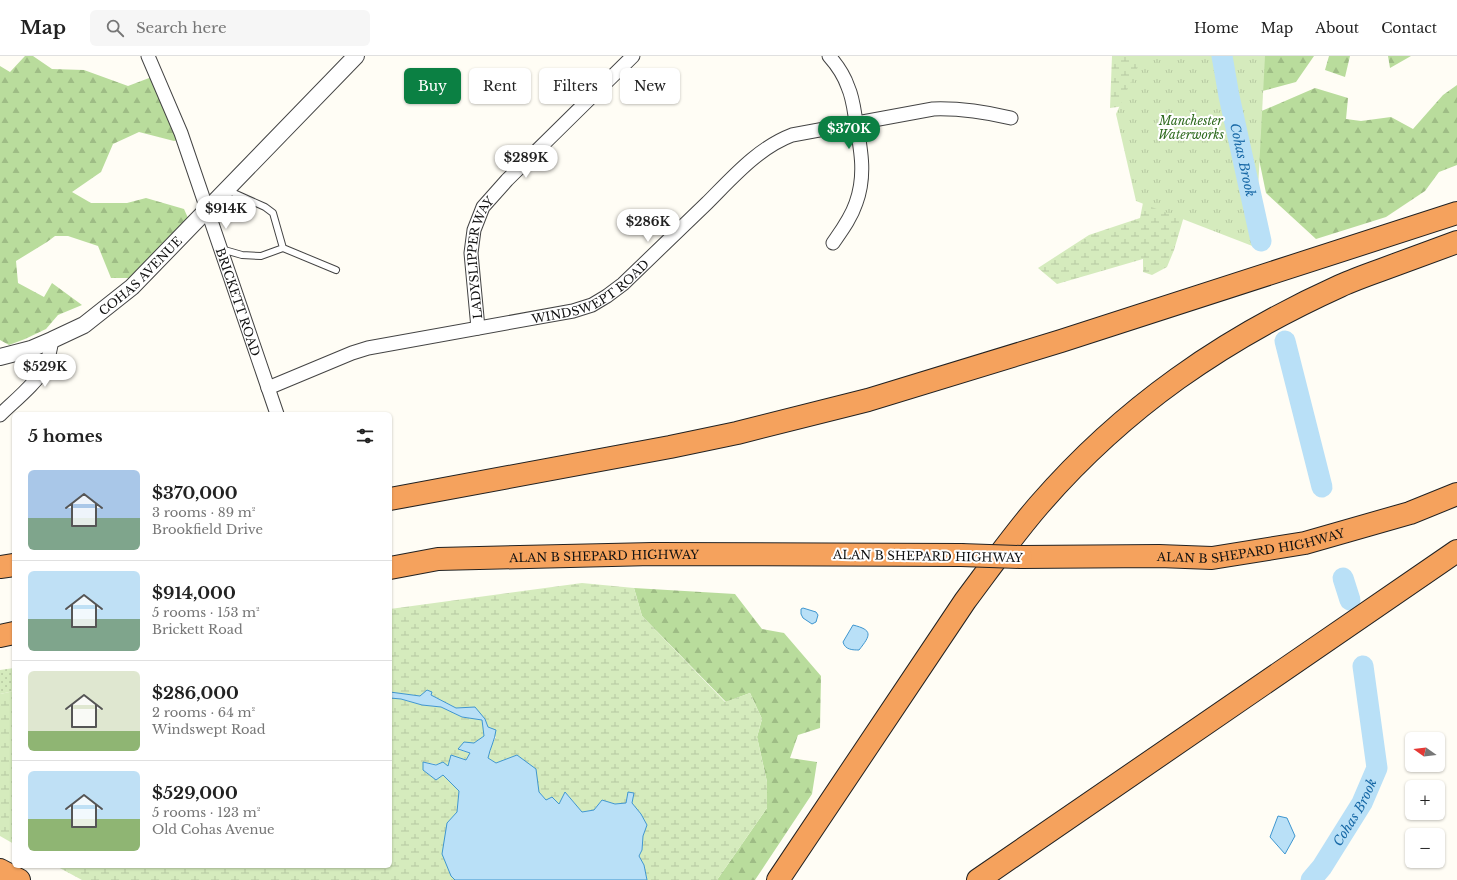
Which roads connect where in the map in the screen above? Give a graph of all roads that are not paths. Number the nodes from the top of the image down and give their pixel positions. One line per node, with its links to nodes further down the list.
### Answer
1 (148, 56): 8 (street, BRICKETT ROAD)
2 (356, 56): 7 (street, COHAS AVENUE)
3 (633, 56): 15 (street, LADYSLIPPER WAY)
4 (829, 56): 6 (street)
5 (1011, 118): 6 (street, WINDSWEPT ROAD)
6 (856, 122): 11 (street); 15 (street, WINDSWEPT ROAD)
7 (226, 189): 8 (street, COHAS AVENUE); 12 (lane)
8 (206, 209): 13 (street, BRICKETT ROAD); 16 (street, COHAS AVENUE)
9 (1457, 213): 22 (highway)
10 (1457, 242): 31 (highway)
11 (834, 243)
12 (284, 248): 13 (lane); 14 (lane)
13 (219, 249): 18 (street, BRICKETT ROAD)
14 (336, 270)
15 (478, 328): 18 (street, WINDSWEPT ROAD)
16 (52, 340): 17 (street, COHAS AVENUE); 20 (street)
17 (0, 357)
18 (268, 388): 19 (street, BRICKETT ROAD)
19 (276, 412)
20 (0, 415)
21 (1457, 494): 26 (highway, ALAN B SHEPARD HIGHWAY, bridge)
22 (392, 499)
23 (1457, 551): 32 (highway)
24 (12, 565): 25 (highway)
25 (0, 567)
26 (392, 568)
27 (12, 633): 28 (highway)
28 (0, 636)
29 (0, 870): 30 (highway)
30 (19, 880)
31 (778, 880)
32 (978, 880)

